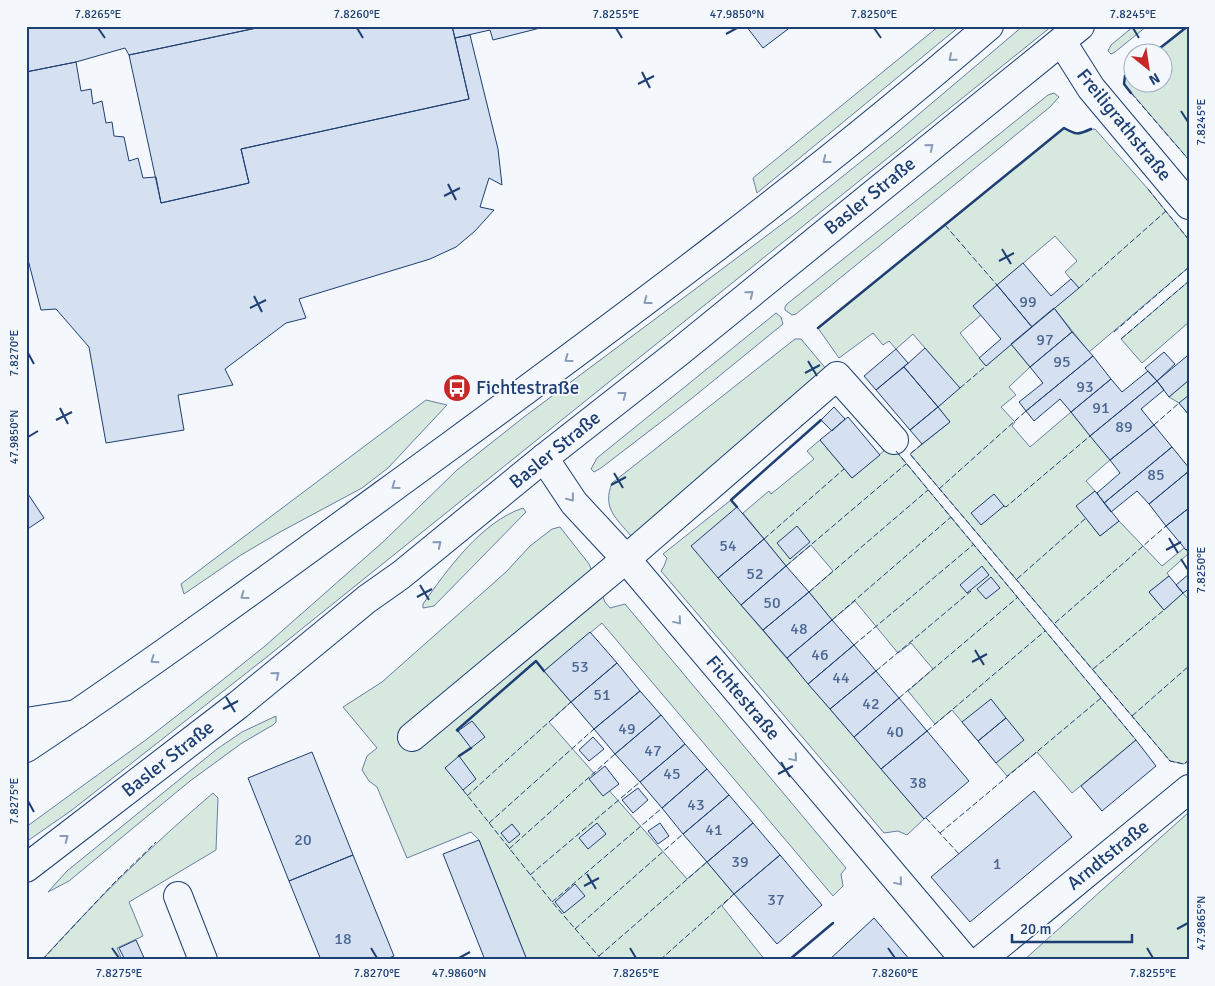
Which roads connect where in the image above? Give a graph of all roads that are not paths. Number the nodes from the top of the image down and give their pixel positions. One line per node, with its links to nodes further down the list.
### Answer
1 (989, 26): 7 (main road, one-way to 7)
2 (1071, 34): 3 (main road, Freiligrathstraße); 5 (main road, Basler Straße, one-way to 2)
3 (1189, 205)
4 (894, 440): 6 (main road)
5 (544, 458): 6 (main road, Fichtestraße, one-way to 6); 12 (main road, Basler Straße, one-way to 5)
6 (626, 559): 9 (main road); 15 (main road, Fichtestraße, one-way to 15)
7 (77, 714): 8 (main road); 10 (main road)
8 (26, 722)
9 (412, 738)
10 (26, 748)
11 (1189, 789): 16 (main road, Arndtstraße)
12 (26, 868)
13 (178, 896): 14 (main road)
14 (204, 960)
15 (964, 960)
16 (981, 960)

